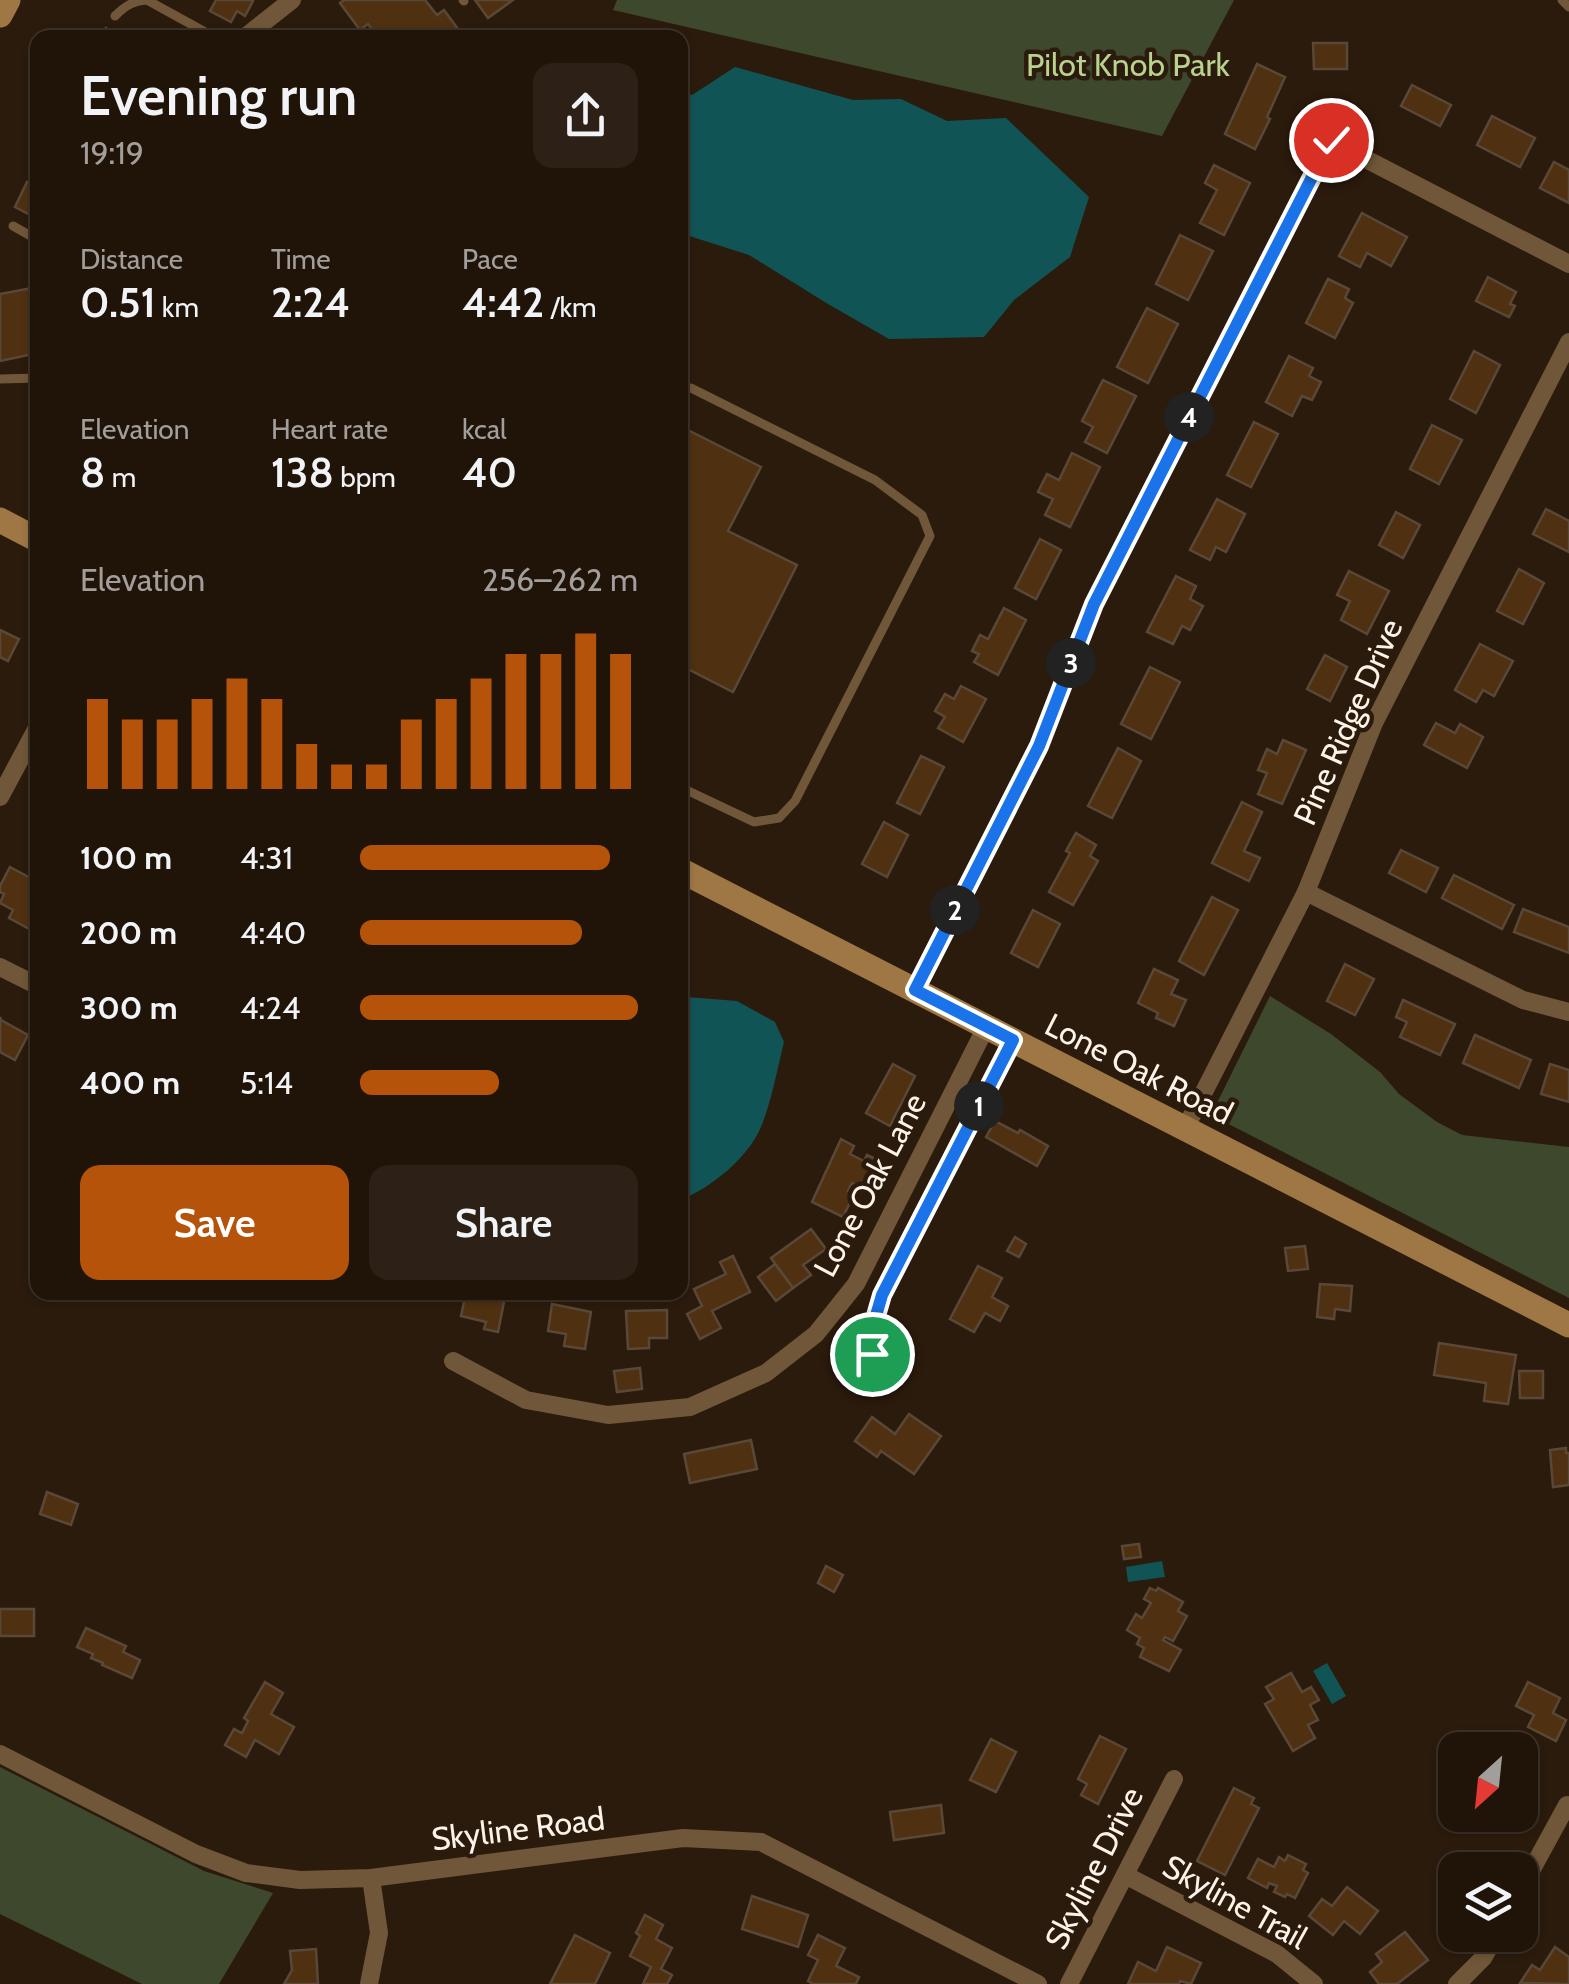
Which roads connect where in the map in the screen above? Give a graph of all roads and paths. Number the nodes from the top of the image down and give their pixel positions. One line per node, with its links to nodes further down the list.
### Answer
1 (8, 0): 5 (main road)
2 (292, 0): 8 (street)
3 (1562, 0): 4 (lane)
4 (1569, 7)
5 (0, 16)
6 (115, 16): 7 (lane)
7 (202, 30)
8 (254, 30)
9 (12, 226): 10 (lane)
10 (30, 236)
11 (1569, 264): 25 (street)
12 (1569, 342): 22 (street, Pine Ridge Drive)
13 (30, 378): 14 (lane)
14 (0, 379)
15 (692, 388): 19 (lane)
16 (0, 520): 17 (main road)
17 (30, 536)
18 (30, 741): 20 (street)
19 (688, 791)
20 (0, 797)
21 (688, 874): 25 (main road, Lone Oak Road)
22 (1306, 892): 26 (street); 29 (street, Pine Ridge Drive)
23 (0, 967): 24 (street)
24 (30, 982)
25 (915, 990): 27 (main road, Lone Oak Road)
26 (1569, 1012)
27 (986, 1027): 28 (main road, Lone Oak Road); 31 (street, Lone Oak Lane)
28 (1013, 1040): 29 (main road, Lone Oak Road); 32 (lane)
29 (1184, 1129): 30 (main road, Lone Oak Road)
30 (1569, 1325)
31 (453, 1361)
32 (883, 1390)
33 (0, 1754): 38 (street, Skyline Road)
34 (1174, 1779): 37 (street, Skyline Drive)
35 (1568, 1806): 36 (street)
36 (1538, 1859)
37 (1124, 1875): 42 (street, Skyline Drive); 43 (street, Skyline Trail)
38 (371, 1878): 40 (street); 41 (street, Skyline Road)
39 (1486, 1952): 44 (street)
40 (368, 1984)
41 (1038, 1984)
42 (1068, 1984)
43 (1314, 1984)
44 (1457, 1984)

